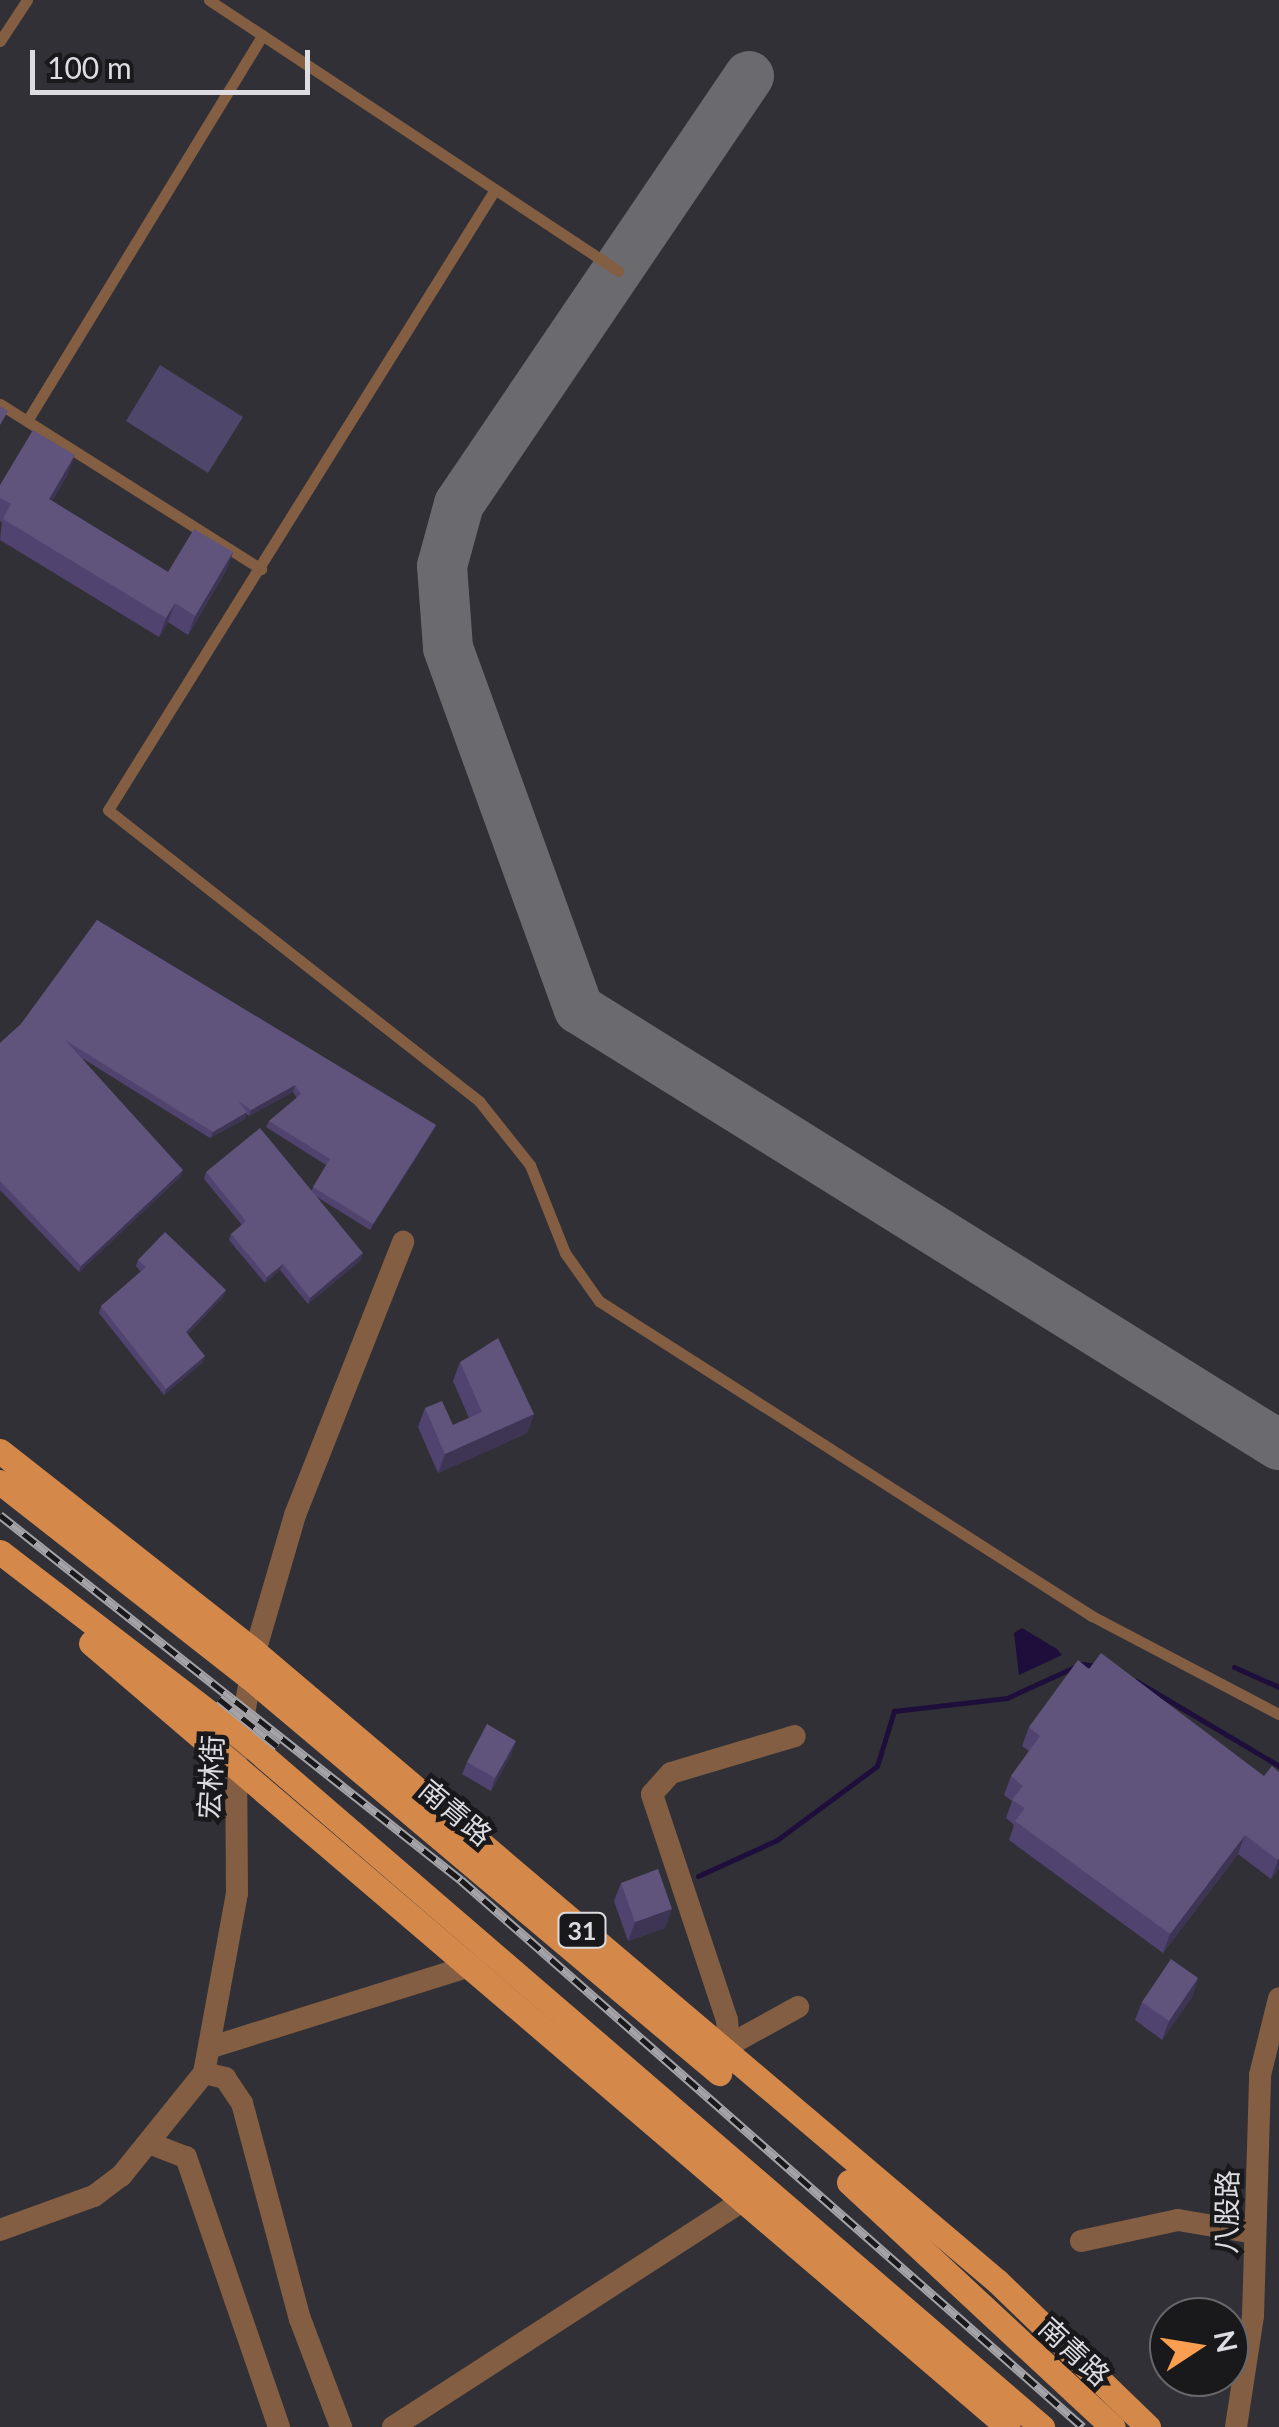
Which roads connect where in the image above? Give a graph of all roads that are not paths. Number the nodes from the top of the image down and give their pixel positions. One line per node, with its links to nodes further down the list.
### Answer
1 (27, 0): 4 (lane)
2 (209, 0): 3 (lane)
3 (263, 35): 5 (lane); 8 (lane)
4 (0, 41)
5 (494, 191): 6 (lane); 9 (lane)
6 (618, 271)
7 (0, 404): 8 (lane)
8 (27, 422): 9 (lane)
9 (261, 569): 18 (lane)
10 (403, 1242): 17 (street, 宏林街)
11 (0, 1451): 14 (main road, 31)
12 (0, 1468): 14 (main road)
13 (0, 1482): 17 (main road, 南青路 / 31)
14 (106, 1531): 17 (main road, 31)
15 (0, 1552): 20 (main road)
16 (0, 1570): 20 (main road)
17 (252, 1664): 20 (street, 宏林街); 25 (main road, 31); 31 (main road, 南青路 / 31)
18 (1279, 1714)
19 (795, 1736): 25 (street)
20 (238, 1747): 21 (main road); 24 (street, 宏林街); 33 (main road)
21 (476, 1964): 24 (street); 30 (main road)
22 (1279, 1998): 28 (street, 八股路)
23 (798, 2008): 25 (street)
24 (215, 2046): 26 (street, 宏林街)
25 (730, 2053): 27 (main road, 31)
26 (204, 2074): 29 (street, 宏林街); 38 (street)
27 (802, 2125): 31 (main road, 南青路); 43 (main road, 31)
28 (1268, 2138): 35 (street, 八股路)
29 (154, 2144): 34 (street, 宏林街); 37 (street)
30 (697, 2158): 32 (main road); 33 (main road)
31 (865, 2196): 42 (main road, 南青路 / 31)
32 (742, 2201): 39 (street); 40 (main road)
33 (795, 2210): 41 (main road)
34 (0, 2230)
35 (1255, 2233): 36 (street); 44 (street, 八股路)
36 (1081, 2241)
37 (278, 2427)
38 (340, 2427)
39 (393, 2427)
40 (1008, 2427)
41 (1042, 2427)
42 (1113, 2427)
43 (1148, 2427)
44 (1236, 2427)

